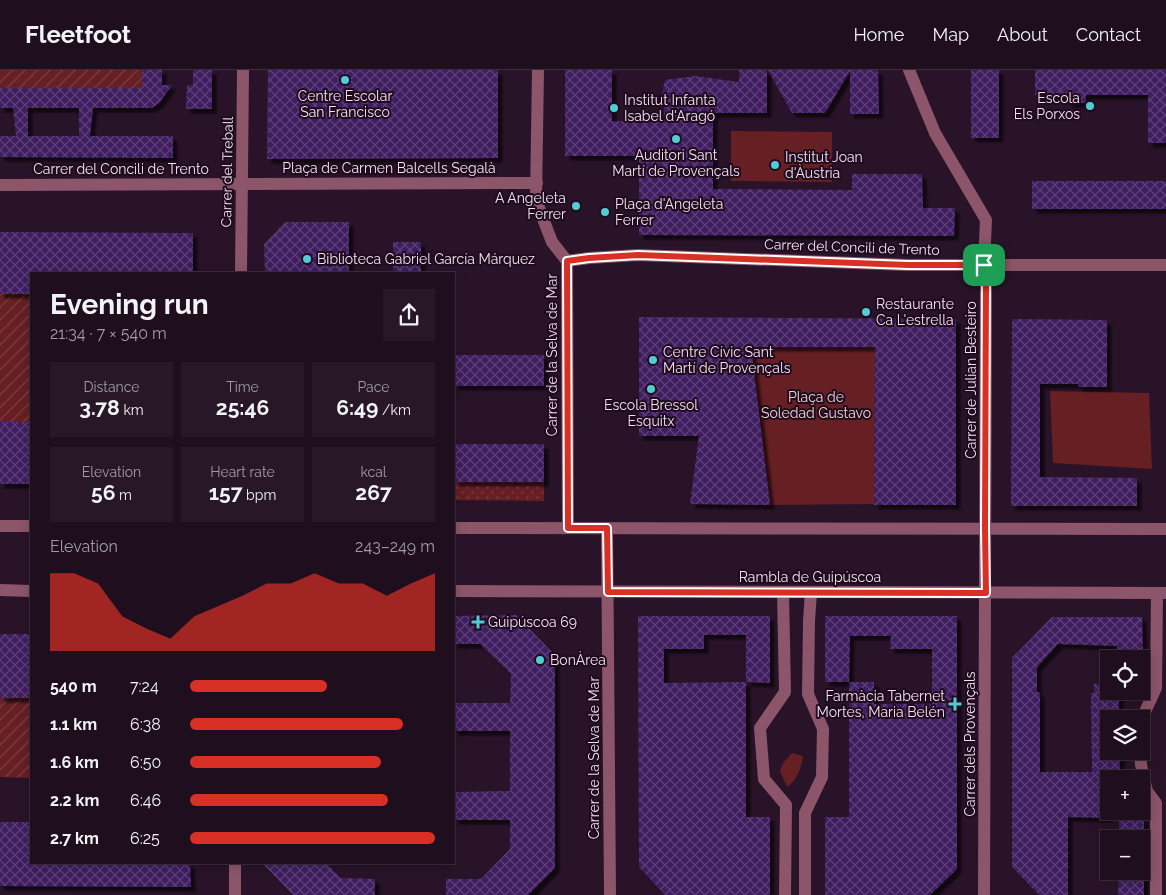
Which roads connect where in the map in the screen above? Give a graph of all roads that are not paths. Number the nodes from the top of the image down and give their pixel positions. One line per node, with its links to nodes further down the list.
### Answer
1 (243, 70): 6 (street, Carrer del Treball)
2 (538, 70): 4 (street, Carrer de la Selva de Mar)
3 (909, 70): 8 (street, Carrer de Julian Besteiro)
4 (537, 183): 6 (street, Plaça de Carmen Balcells Segalà); 7 (street, Carrer de la Selva de Mar)
5 (0, 184): 6 (street, Carrer del Concili de Trento)
6 (242, 184): 10 (street, Carrer del Treball)
7 (567, 261): 8 (street, Carrer del Concili de Trento); 14 (street, Carrer de la Selva de Mar)
8 (984, 265): 9 (street, Carrer del Concili de Trento); 16 (street, Carrer de Julian Besteiro)
9 (1166, 265)
10 (240, 272)
11 (0, 526): 12 (street)
12 (30, 526)
13 (455, 528): 14 (street)
14 (568, 528): 15 (street)
15 (607, 528): 16 (street); 21 (street, Carrer de la Selva de Mar)
16 (985, 529): 17 (street); 24 (street, Carrer de Julian Besteiro)
17 (1166, 529)
18 (0, 590): 19 (street)
19 (30, 591)
20 (455, 591): 21 (street, Rambla de Guipúscoa)
21 (608, 592): 22 (street, Rambla de Guipúscoa); 30 (street, Carrer de la Selva de Mar)
22 (783, 592): 23 (street, Rambla de Guipúscoa); 31 (street)
23 (811, 592): 24 (street, Rambla de Guipúscoa); 32 (street)
24 (986, 593): 25 (street, Rambla de Guipúscoa); 33 (street, Carrer dels Provençals)
25 (1161, 593): 26 (street)
26 (1146, 710)
27 (1141, 760): 34 (street)
28 (235, 864): 29 (street)
29 (235, 895)
30 (610, 895)
31 (785, 895)
32 (805, 895)
33 (984, 895)
34 (1156, 895)

